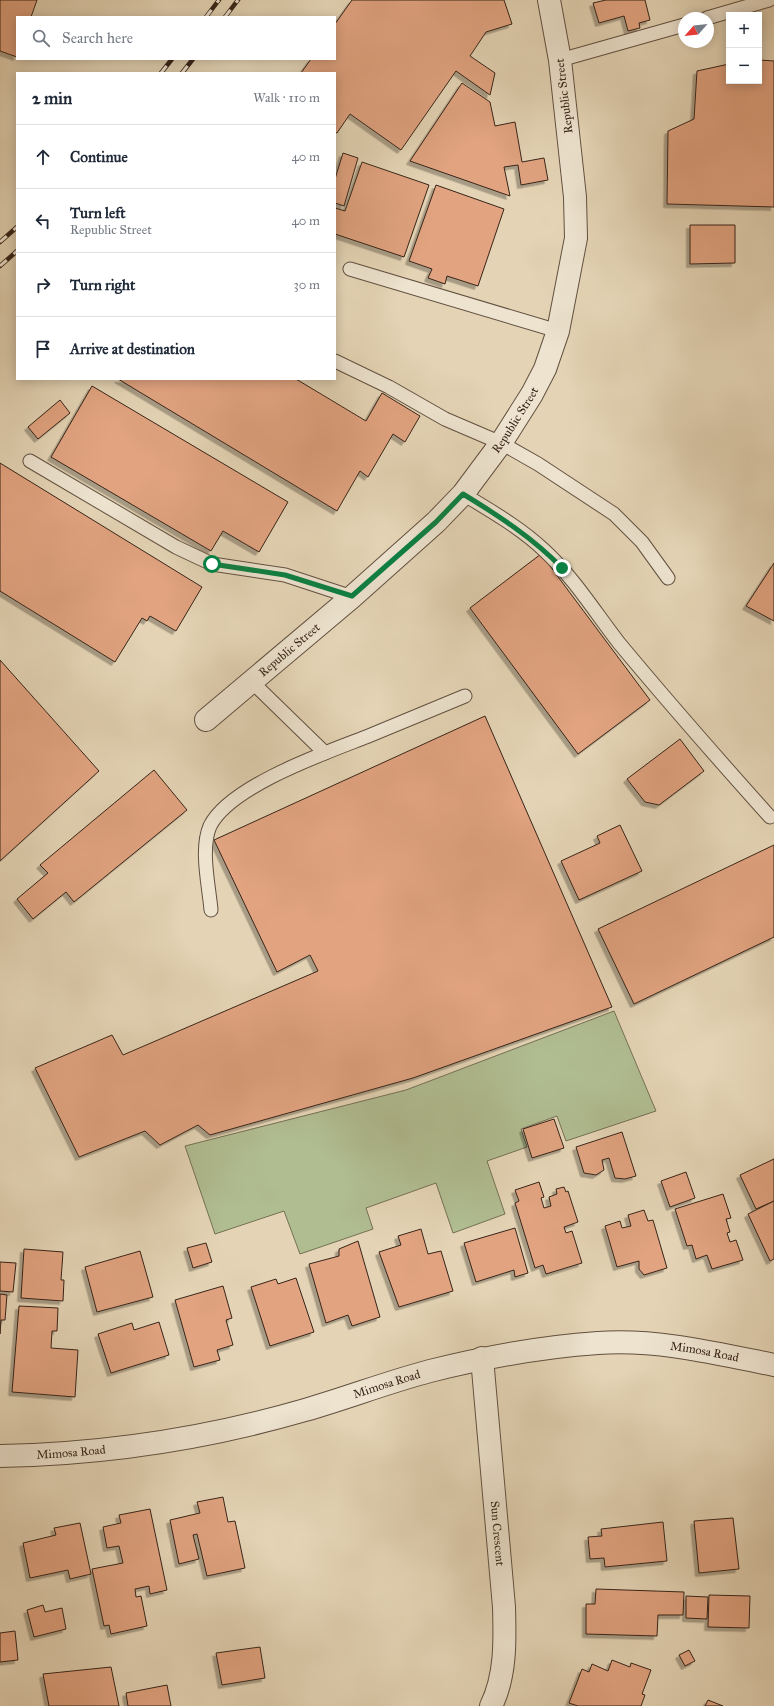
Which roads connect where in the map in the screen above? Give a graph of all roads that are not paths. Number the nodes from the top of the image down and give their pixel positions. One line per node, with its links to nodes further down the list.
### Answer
1 (549, 0): 5 (street, Republic Street)
2 (769, 0): 3 (lane)
3 (714, 16)
4 (678, 27): 5 (lane)
5 (560, 60): 7 (street, Republic Street)
6 (350, 269): 7 (lane)
7 (558, 331): 9 (street, Republic Street)
8 (336, 361): 9 (lane)
9 (501, 444): 11 (street, Republic Street); 12 (lane)
10 (30, 461): 13 (lane)
11 (463, 494): 13 (street, Republic Street); 18 (lane)
12 (668, 578)
13 (352, 596): 14 (street, Republic Street)
14 (252, 682): 16 (street, Republic Street); 17 (lane)
15 (465, 696): 17 (lane)
16 (206, 720)
17 (325, 753): 19 (lane)
18 (770, 817)
19 (211, 910)
20 (482, 1358): 21 (street, Mimosa Road); 22 (street, Mimosa Road); 23 (street, Sun Crescent)
21 (774, 1365)
22 (0, 1456)
23 (491, 1706)

